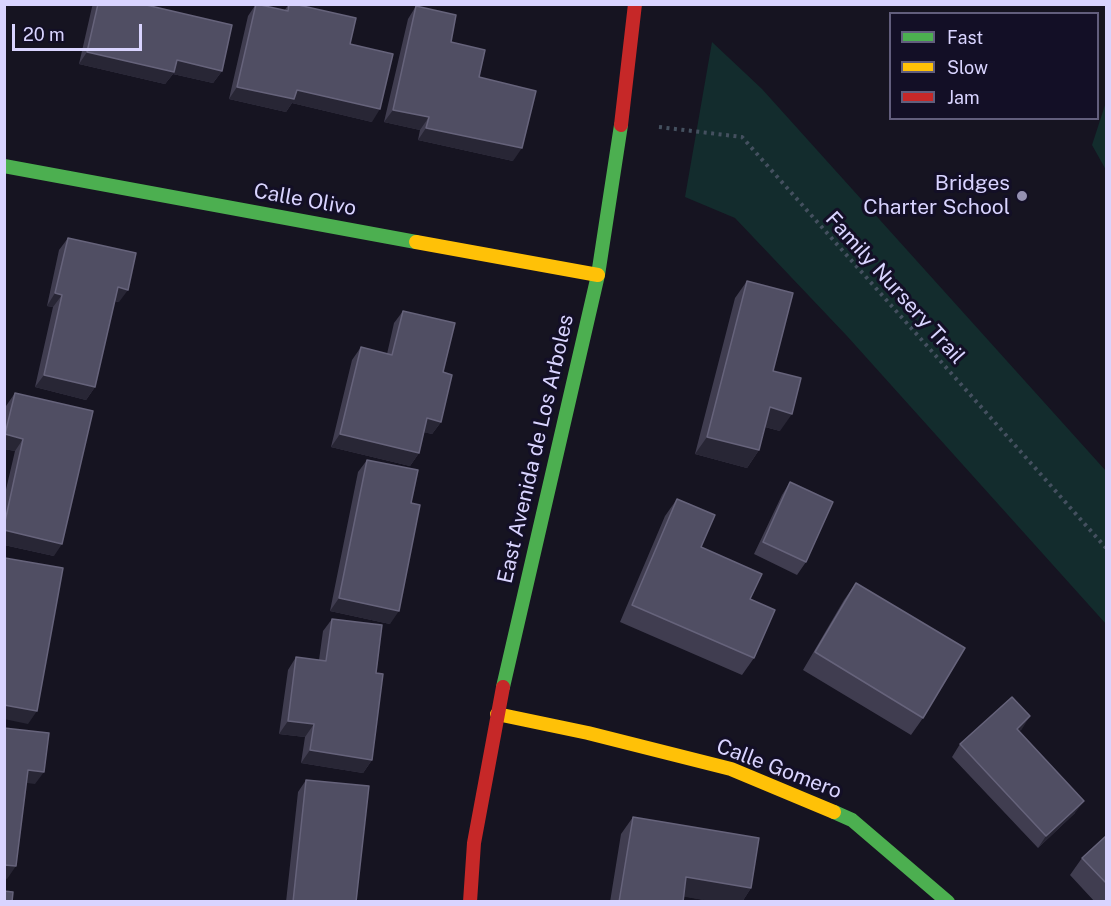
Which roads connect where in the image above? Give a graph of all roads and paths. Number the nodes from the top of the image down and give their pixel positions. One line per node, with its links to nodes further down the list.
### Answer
1 (635, 4): 2 (street, East Avenida de Los Arboles)
2 (622, 122): 4 (street, East Avenida de Los Arboles); 5 (path, Family Nursery Trail)
3 (4, 166): 4 (street, Calle Olivo)
4 (598, 275): 6 (street, East Avenida de Los Arboles)
5 (1107, 548)
6 (497, 714): 7 (street, East Avenida de Los Arboles); 8 (street, Calle Gomero)
7 (470, 902)
8 (948, 902)

